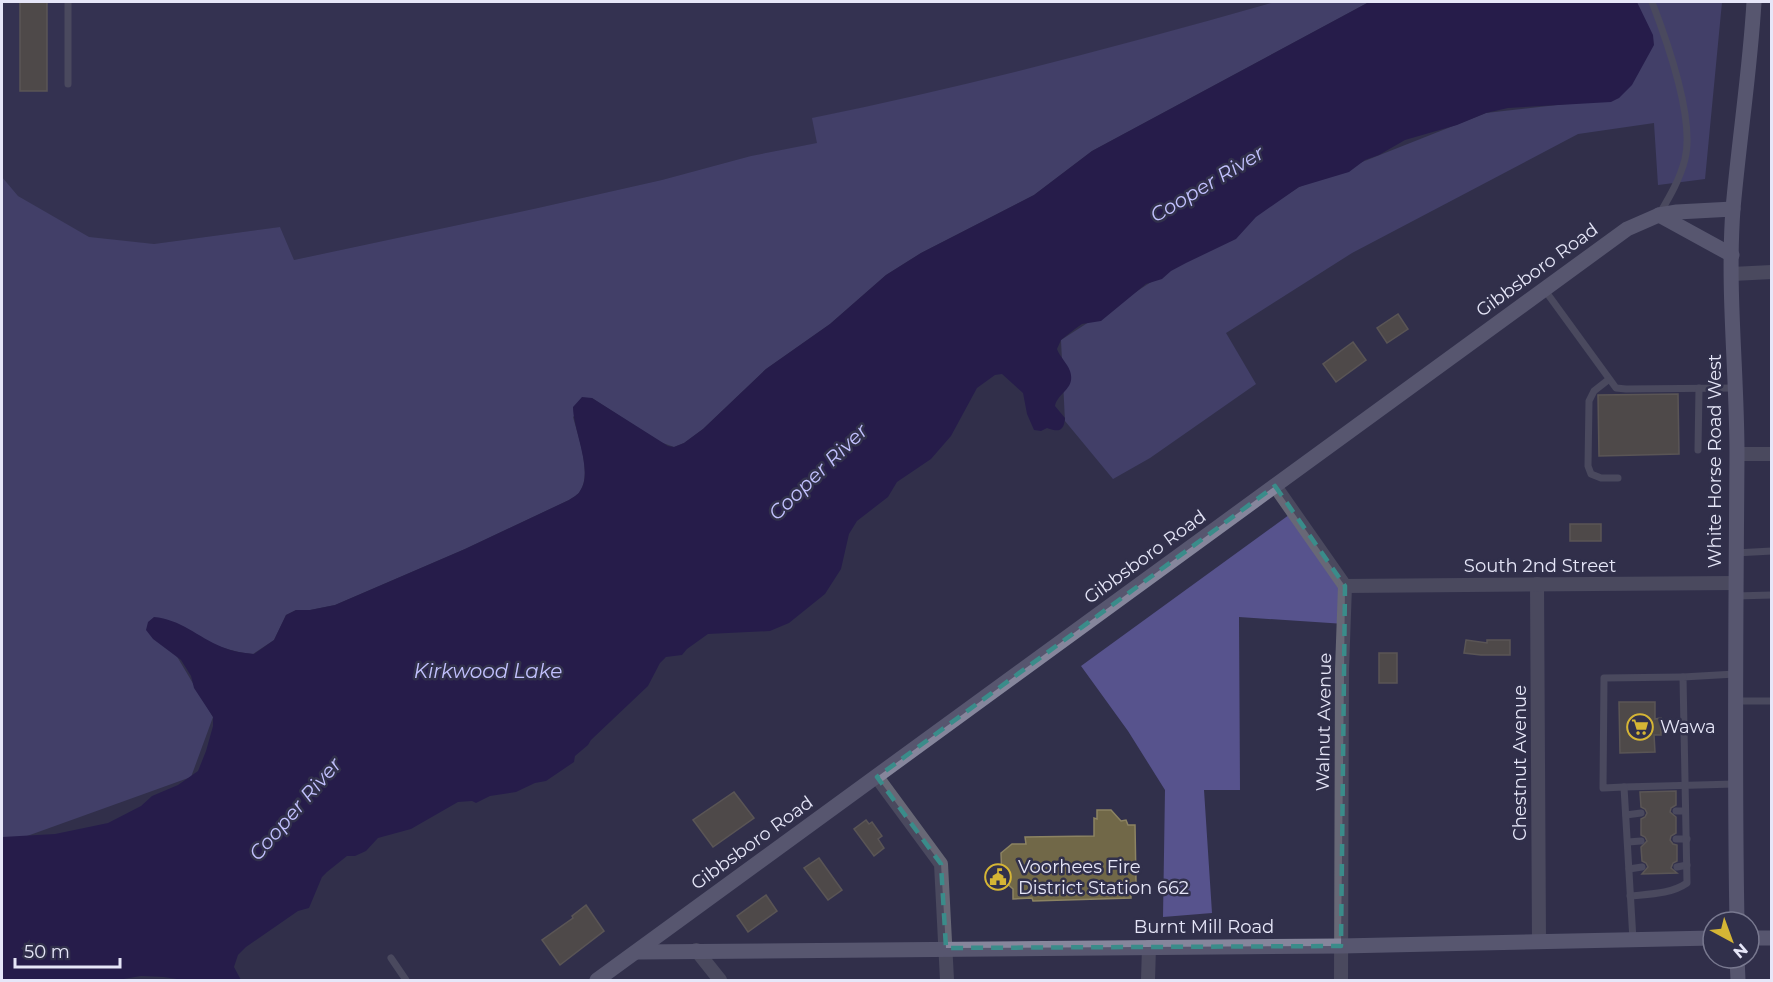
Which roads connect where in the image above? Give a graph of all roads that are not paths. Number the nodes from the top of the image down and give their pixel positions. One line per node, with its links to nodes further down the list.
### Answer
1 (68, 2): 4 (lane)
2 (1652, 2): 6 (lane)
3 (1754, 3): 5 (street, White Horse Road West)
4 (68, 84)
5 (1733, 209): 6 (street, Gibbsboro Road); 7 (street, White Horse Road West)
6 (1659, 215): 7 (street); 10 (street, Gibbsboro Road)
7 (1732, 255): 9 (street, White Horse Road West)
8 (1772, 272): 9 (street)
9 (1732, 274): 13 (street, White Horse Road West)
10 (1544, 289): 11 (lane); 18 (street, Gibbsboro Road)
11 (1608, 380): 12 (lane); 17 (lane)
12 (1699, 388): 13 (lane); 14 (lane)
13 (1736, 388): 15 (street, White Horse Road West)
14 (1698, 450)
15 (1737, 454): 16 (street); 20 (street, White Horse Road West)
16 (1772, 454)
17 (1618, 478)
18 (1275, 486): 22 (street); 29 (street, Gibbsboro Road)
19 (1772, 551): 20 (lane)
20 (1735, 553): 23 (street, White Horse Road West)
21 (1537, 584): 22 (street, South 2nd Street); 23 (street, South 2nd Street); 49 (street, Chestnut Avenue)
22 (1345, 586): 50 (street, Walnut Avenue)
23 (1735, 589): 24 (lane); 25 (street, White Horse Road West)
24 (1772, 595)
25 (1735, 674): 26 (lane); 27 (street, White Horse Road West)
26 (1683, 677): 31 (lane); 32 (lane)
27 (1735, 701): 28 (lane); 30 (street, White Horse Road West)
28 (1772, 701)
29 (877, 777): 52 (street); 54 (street, Gibbsboro Road)
30 (1735, 784): 31 (lane); 46 (street, White Horse Road West)
31 (1684, 785): 32 (lane); 33 (lane)
32 (1624, 787): 36 (lane)
33 (1685, 811): 34 (lane); 37 (lane)
34 (1676, 812)
35 (1641, 813): 36 (lane)
36 (1626, 815): 40 (lane)
37 (1687, 839): 38 (lane); 41 (lane)
38 (1676, 840)
39 (1641, 841): 40 (lane)
40 (1628, 842): 44 (lane)
41 (1687, 865): 43 (lane); 45 (lane)
42 (1642, 867): 44 (lane)
43 (1677, 867)
44 (1629, 869): 45 (lane)
45 (1630, 896): 48 (lane)
46 (1737, 910)
47 (1701, 938): 48 (street, Burnt Mill Road)
48 (1633, 939): 49 (street, Burnt Mill Road)
49 (1539, 941): 50 (street, Burnt Mill Road)
50 (1341, 946): 51 (street, Burnt Mill Road); 61 (street, Walnut Avenue)
51 (1149, 947): 52 (street, Burnt Mill Road); 60 (street)
52 (946, 948): 53 (street, Burnt Mill Road); 59 (street)
53 (696, 950): 54 (street, Burnt Mill Road); 58 (street)
54 (637, 952): 57 (street, Gibbsboro Road)
55 (391, 958): 56 (lane)
56 (406, 981)
57 (597, 981)
58 (720, 981)
59 (947, 981)
60 (1149, 981)
61 (1341, 981)

